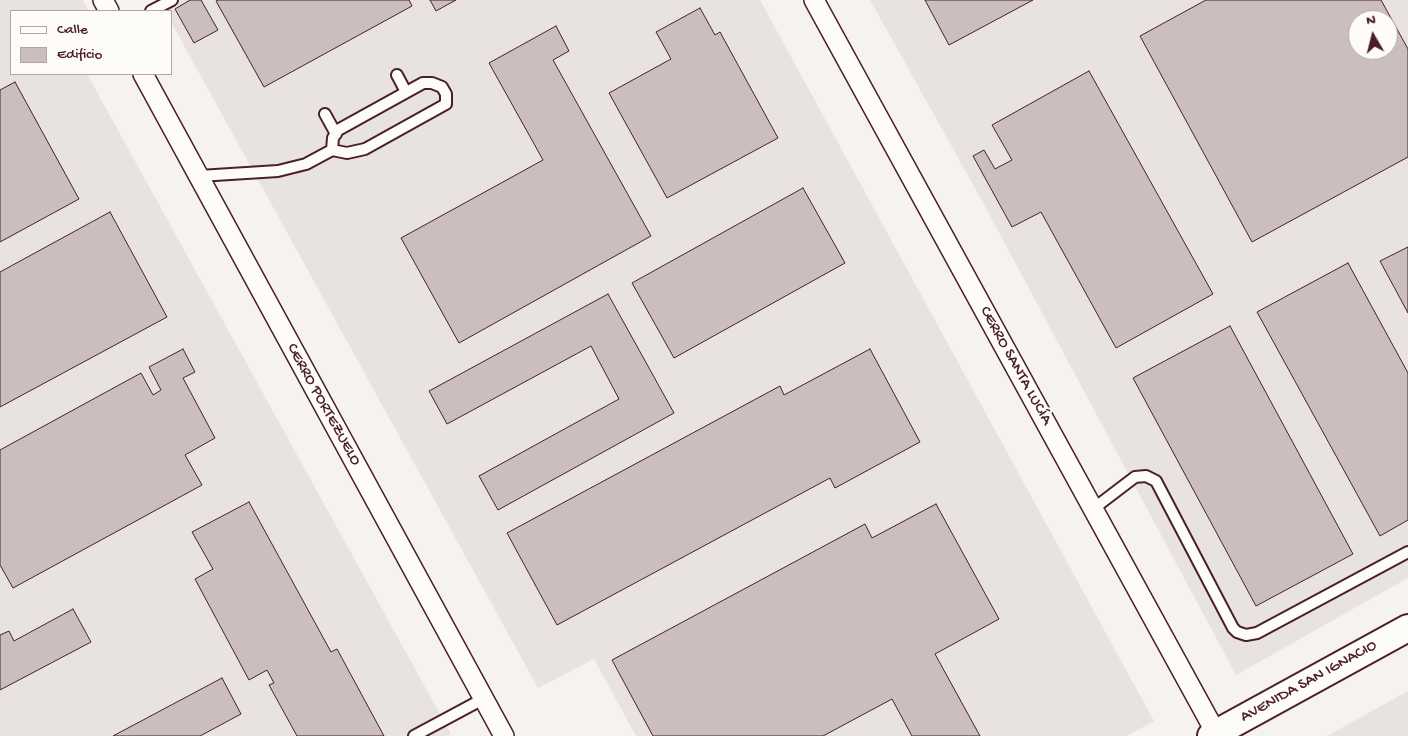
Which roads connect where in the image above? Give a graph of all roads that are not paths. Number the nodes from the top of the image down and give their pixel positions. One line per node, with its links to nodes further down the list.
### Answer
1 (172, 0): 3 (lane)
2 (814, 0): 11 (street, CERRO SANTA LUCÍA)
3 (153, 10)
4 (144, 75): 10 (street, CERRO PORTEZUELO)
5 (397, 75): 6 (lane)
6 (406, 92): 8 (lane); 9 (lane)
7 (325, 114): 8 (lane)
8 (336, 134): 9 (lane)
9 (332, 150): 10 (lane)
10 (198, 176): 14 (street, CERRO PORTEZUELO)
11 (1093, 509): 12 (lane); 15 (street, CERRO SANTA LUCÍA)
12 (1408, 552)
13 (1408, 628): 15 (main road, AVENIDA SAN IGNACIO)
14 (483, 699): 16 (lane); 17 (street, CERRO PORTEZUELO)
15 (1213, 735)
16 (414, 736)
17 (504, 736)

